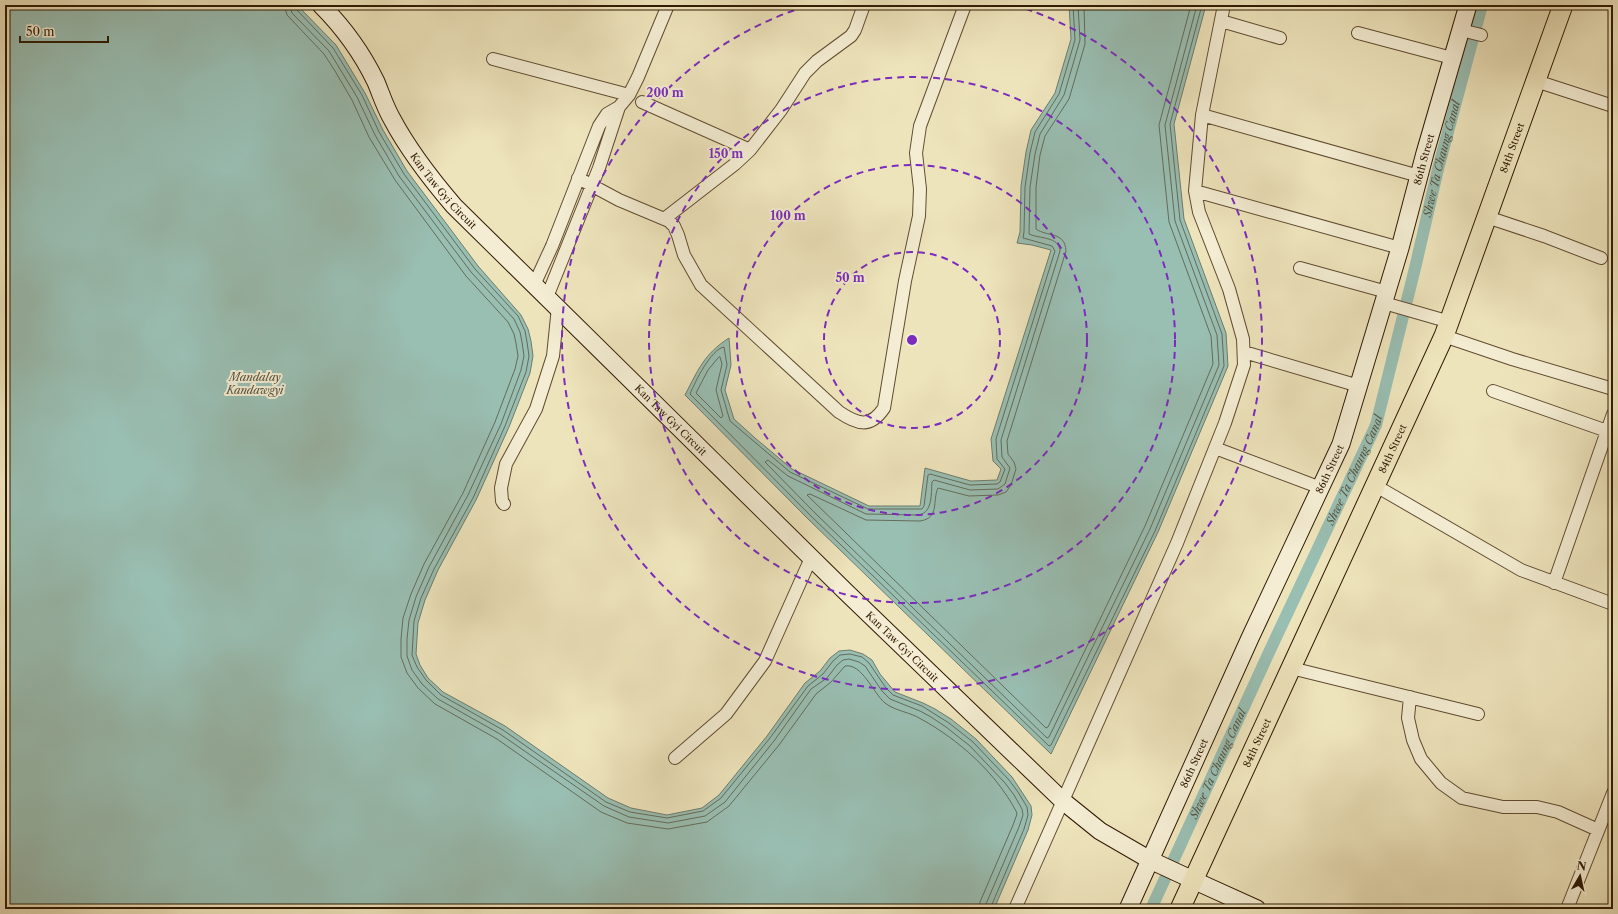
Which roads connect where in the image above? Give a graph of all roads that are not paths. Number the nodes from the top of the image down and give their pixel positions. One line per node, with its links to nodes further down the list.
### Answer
1 (321, 5): 29 (street, Kan Taw Gyi Circuit)
2 (668, 5): 14 (street)
3 (864, 5): 19 (street)
4 (965, 5): 25 (street)
5 (1224, 5): 8 (street)
6 (1468, 5): 11 (street, 86th Street)
7 (1563, 5): 13 (main road, 84th Street)
8 (1221, 20): 10 (street); 18 (street)
9 (1358, 33): 11 (street)
10 (1280, 38)
11 (1452, 58): 20 (street, 86th Street)
12 (493, 59): 14 (street)
13 (1536, 81): 16 (street); 24 (main road, 84th Street)
14 (629, 95): 17 (street)
15 (642, 102): 19 (street)
16 (1613, 106)
17 (619, 107): 21 (street); 22 (street)
18 (1202, 115): 20 (street); 23 (street)
19 (750, 150): 25 (street)
20 (1419, 176): 26 (street, 86th Street)
21 (578, 178): 22 (street); 29 (street)
22 (592, 185): 25 (street); 30 (street)
23 (1195, 191): 26 (street); 33 (street)
24 (1487, 217): 27 (street); 32 (main road, 84th Street)
25 (664, 219)
26 (1400, 248): 31 (street, 86th Street)
27 (1601, 258)
28 (1300, 268): 31 (street)
29 (534, 285): 30 (street, Kan Taw Gyi Circuit)
30 (552, 302): 42 (street); 43 (street, Kan Taw Gyi Circuit)
31 (1394, 303): 32 (street); 34 (street, 86th Street)
32 (1447, 329): 35 (street); 40 (main road, 84th Street)
33 (1244, 352): 34 (street); 39 (street)
34 (1359, 386): 41 (street, 86th Street)
35 (1613, 389)
36 (1493, 391): 38 (street)
37 (1613, 414): 38 (street)
38 (1607, 430): 44 (street)
39 (1215, 448): 41 (street); 51 (street)
40 (1376, 486): 44 (street); 46 (main road, 84th Street)
41 (1321, 488): 53 (street, 86th Street)
42 (504, 504)
43 (811, 558): 49 (street); 51 (street, Kan Taw Gyi Circuit)
44 (1554, 584): 45 (street)
45 (1613, 604)
46 (1291, 668): 47 (street); 54 (main road, 84th Street)
47 (1410, 697): 48 (street); 52 (street)
48 (1478, 714)
49 (675, 758)
50 (1613, 793): 52 (street)
51 (1064, 802): 53 (street, Kan Taw Gyi Circuit); 55 (street)
52 (1598, 830): 59 (street)
53 (1151, 860): 54 (street, Kan Taw Gyi Circuit); 56 (street, 86th Street)
54 (1191, 880): 57 (main road, 84th Street); 58 (street, Kan Taw Gyi Circuit)
55 (1015, 909)
56 (1128, 909)
57 (1180, 909)
58 (1257, 909)
59 (1567, 909)

